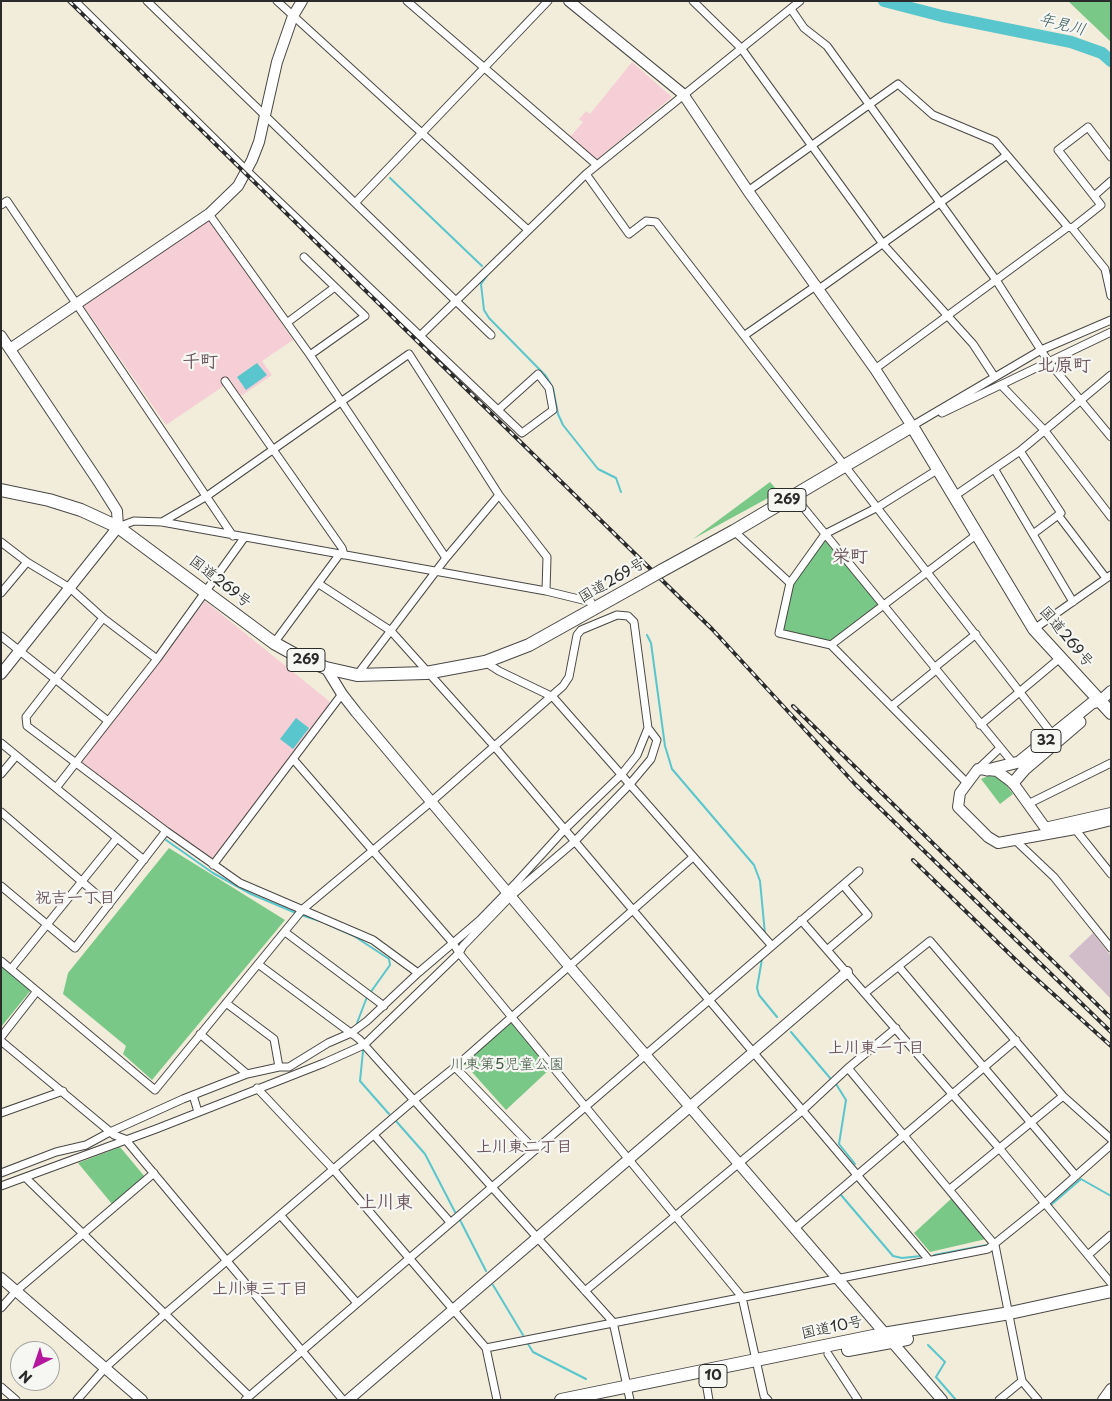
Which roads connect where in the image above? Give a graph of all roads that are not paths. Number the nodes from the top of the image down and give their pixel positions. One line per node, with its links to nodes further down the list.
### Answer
1 (147, 1): 16 (street)
2 (277, 1): 11 (street)
3 (302, 1): 11 (street)
4 (548, 1): 13 (street)
5 (570, 1): 14 (street)
6 (693, 1): 12 (street)
7 (800, 1): 10 (street)
8 (408, 2): 13 (street)
9 (80, 3): 22 (street)
10 (791, 9): 12 (street); 15 (street)
11 (293, 16): 16 (street); 17 (street)
12 (741, 48): 14 (street); 18 (street)
13 (484, 69): 17 (street); 21 (street)
14 (683, 94): 21 (street); 25 (street)
15 (869, 103): 18 (street); 19 (street); 28 (street)
16 (266, 117): 22 (street); 27 (street)
17 (422, 133): 27 (street); 32 (street)
18 (811, 146): 25 (street); 33 (street)
19 (1007, 155): 28 (street); 31 (street)
20 (1111, 157): 26 (street)
21 (597, 165): 23 (street)
22 (246, 170): 30 (street); 48 (street)
23 (586, 174): 32 (street); 46 (street)
24 (1111, 181): 26 (street)
25 (748, 191): 37 (street)
26 (1094, 196): 31 (street)
27 (356, 203): 39 (street)
28 (940, 203): 33 (street); 35 (street)
29 (1, 205): 40 (street)
30 (209, 214): 40 (street); 43 (street)
31 (1070, 228): 35 (street); 38 (street)
32 (528, 230): 39 (street)
33 (883, 244): 37 (street); 41 (street)
34 (304, 257): 36 (street)
35 (996, 280): 41 (street); 50 (street)
36 (335, 287): 43 (street); 51 (street)
37 (818, 287): 46 (street); 53 (street)
38 (1111, 296)
39 (455, 299): 45 (street); 48 (street)
40 (78, 303): 49 (street); 71 (street)
41 (948, 314): 53 (street); 55 (street)
42 (1111, 320): 50 (street)
43 (288, 322): 51 (street)
44 (1111, 332): 52 (street)
45 (491, 335)
46 (745, 335): 66 (street)
47 (1, 336): 49 (street)
48 (420, 336): 60 (street)
49 (10, 349): 78 (street)
50 (1041, 350): 52 (street); 55 (street)
51 (310, 354): 58 (street)
52 (1048, 361): 57 (street); 59 (street)
53 (875, 369): 61 (street)
54 (1111, 375): 59 (street)
55 (994, 376): 61 (street)
56 (225, 381): 64 (street)
57 (1002, 386): 61 (street); 62 (street)
58 (341, 400): 64 (street); 70 (street); 87 (street)
59 (1080, 402): 62 (street); 63 (street)
60 (498, 410): 60 (street)
61 (912, 426): 66 (highway, 国道269号 / 269); 67 (highway, 国道269号)
62 (1045, 431): 65 (street); 76 (street)
63 (1111, 437)
64 (273, 449): 71 (street); 86 (street)
65 (1020, 451): 68 (street); 75 (street)
66 (845, 465): 72 (highway, 国道269号 / 269); 74 (street)
67 (937, 470): 73 (highway, 国道269号); 74 (street)
68 (995, 470): 73 (street); 81 (street)
69 (1, 490): 78 (highway, 国道269号 / 269)
70 (499, 495): 87 (street); 95 (street)
71 (207, 496): 77 (street); 83 (street)
72 (794, 496): 79 (highway, 国道269号 / 269); 80 (street)
73 (953, 497): 82 (highway, 国道269号)
74 (878, 507): 80 (street); 90 (street)
75 (1058, 515): 81 (street); 91 (street)
76 (1111, 517)
77 (162, 522): 78 (street); 83 (street)
78 (118, 527): 94 (street); 96 (highway, 国道269号 / 269)
79 (734, 531): 93 (street); 111 (highway, 国道269号 / 269, bridge)
80 (825, 534): 93 (street); 100 (street)
81 (1032, 534): 99 (street)
82 (976, 535): 90 (street); 102 (highway, 国道269号)
83 (233, 536): 84 (street)
84 (244, 538): 86 (street); 96 (street)
85 (1, 542): 88 (street)
86 (342, 555): 89 (street); 92 (street)
87 (446, 558): 89 (street)
88 (27, 562): 94 (street); 97 (street)
89 (437, 571): 95 (street); 103 (street)
90 (928, 572): 100 (street); 104 (street)
91 (1108, 576): 99 (street)
92 (319, 584): 103 (street); 106 (street)
93 (790, 584): 107 (street)
94 (70, 588): 101 (street); 108 (street)
95 (546, 591): 98 (street)
96 (206, 592): 106 (highway, 国道269号 / 269); 109 (street)
97 (1, 593)
98 (591, 602)
99 (1073, 602): 102 (street)
100 (883, 606): 107 (street); 113 (street)
101 (103, 618): 109 (street); 117 (street)
102 (1034, 630): 110 (highway, 国道269号)
103 (391, 631): 114 (street); 116 (street)
104 (976, 634): 113 (street); 118 (street)
105 (1, 636): 108 (street)
106 (274, 643): 112 (highway, 国道269号 / 269)
107 (831, 645): 123 (street)
108 (20, 651): 115 (street); 117 (street)
109 (157, 658): 125 (street)
110 (1060, 658): 118 (street); 122 (highway, 国道269号)
111 (485, 662): 114 (highway, 国道269号 / 269); 121 (street)
112 (326, 668): 116 (highway, 国道269号 / 269); 120 (street)
113 (935, 669): 123 (street); 126 (street)
114 (426, 673): 116 (highway, 国道269号 / 269); 130 (street)
115 (1, 674)
116 (357, 675)
117 (56, 680): 125 (street); 136 (street)
118 (1020, 691): 126 (street); 128 (street)
119 (1111, 691): 122 (street)
120 (342, 694): 133 (street); 144 (street)
121 (553, 697): 127 (street); 130 (street); 139 (street)
122 (1100, 701): 124 (highway, 国道269号); 128 (main road, 32); 141 (main road, 32)
123 (893, 705): 140 (street)
124 (1111, 713)
125 (108, 721): 136 (street)
126 (980, 725): 131 (street)
127 (648, 728): 139 (street); 142 (street)
128 (1053, 734): 134 (main road, 32)
129 (1, 743): 132 (street)
130 (495, 747): 144 (street); 150 (street)
131 (1000, 748): 134 (street); 137 (street)
132 (16, 756): 138 (street); 143 (street)
133 (294, 760): 156 (street); 159 (street)
134 (1013, 763): 137 (main road, 32)
135 (1111, 763): 145 (street)
136 (75, 764): 143 (street); 151 (street)
137 (982, 770): 140 (street); 141 (street)
138 (1, 774)
139 (621, 775): 142 (street); 150 (street)
140 (966, 782): 154 (street)
141 (1013, 783): 145 (street)
142 (630, 784): 155 (street); 157 (street)
143 (56, 788): 153 (street)
144 (432, 802): 156 (street); 165 (street)
145 (1028, 804): 152 (street)
146 (1, 812): 162 (street)
147 (1111, 813): 152 (street)
148 (1111, 820): 149 (street)
149 (1075, 829): 152 (street); 161 (street)
150 (564, 830): 155 (street); 165 (street)
151 (166, 831): 158 (street); 159 (street)
152 (1047, 831): 154 (street)
153 (117, 838): 158 (street); 162 (street)
154 (1014, 840): 172 (street)
155 (574, 842): 165 (street); 168 (street)
156 (373, 852): 167 (street); 173 (street)
157 (693, 857): 168 (street); 174 (street)
158 (144, 860): 166 (street)
159 (214, 865): 167 (street)
160 (859, 871): 163 (street)
161 (1111, 874)
162 (82, 881): 166 (street); 170 (street)
163 (843, 885): 169 (street); 176 (street)
164 (1, 886): 170 (street)
165 (510, 894): 173 (street); 177 (street); 180 (street)
166 (109, 905): 170 (street)
167 (303, 909): 171 (street); 184 (street)
168 (631, 911): 180 (street); 187 (street)
169 (801, 920): 174 (street); 176 (street)
170 (47, 925): 182 (street)
171 (285, 932): 179 (street); 189 (street)
172 (1108, 938): 175 (street)
173 (453, 943): 177 (street); 184 (street)
174 (772, 946): 187 (street)
175 (1111, 948)
176 (827, 950): 183 (street)
177 (459, 953): 190 (street); 197 (street)
178 (1, 961): 182 (street)
179 (258, 964): 188 (street); 192 (street)
180 (569, 966): 190 (street); 199 (street)
181 (899, 967): 186 (street); 195 (street); 202 (street)
182 (11, 970): 185 (street)
183 (847, 972): 186 (street); 198 (street)
184 (418, 973): 189 (street)
185 (37, 991): 193 (street); 194 (street)
186 (866, 993): 191 (street)
187 (710, 1000): 198 (street); 199 (street)
188 (226, 1002): 193 (street); 200 (street)
189 (384, 1006): 192 (street)
190 (512, 1016): 201 (street); 211 (street)
191 (896, 1028): 203 (street); 207 (street)
192 (351, 1033): 197 (street); 200 (street)
193 (200, 1034): 204 (street)
194 (1, 1037)
195 (1016, 1040): 202 (street); 209 (street)
196 (1, 1041): 206 (street)
197 (364, 1045): 205 (street); 210 (street)
198 (753, 1052): 212 (street); 213 (street)
199 (645, 1053): 211 (street); 212 (street)
200 (279, 1067): 204 (street)
201 (455, 1067): 210 (street); 224 (street)
202 (983, 1067): 207 (street); 216 (street)
203 (848, 1068): 213 (street); 218 (street)
204 (247, 1074): 208 (street)
205 (257, 1088): 214 (street); 227 (street)
206 (63, 1091): 215 (street); 217 (street)
207 (952, 1094): 218 (street); 223 (street)
208 (193, 1095): 214 (street); 217 (street)
209 (1064, 1096): 216 (street); 221 (street)
210 (414, 1100): 219 (street); 234 (street)
211 (585, 1106): 224 (street); 225 (street)
212 (689, 1108): 225 (street); 226 (street)
213 (802, 1110): 226 (street); 230 (street)
214 (198, 1112): 220 (street)
215 (1, 1113)
216 (1031, 1122): 223 (street); 231 (street)
217 (110, 1132): 220 (street); 228 (street)
218 (904, 1134): 230 (street); 235 (street)
219 (374, 1135): 227 (street); 239 (street)
220 (125, 1139): 229 (street); 232 (street)
221 (1111, 1139)
222 (1111, 1145): 231 (street)
223 (999, 1148): 235 (street); 236 (street)
224 (534, 1149): 234 (street)
225 (629, 1158): 238 (street); 243 (street)
226 (737, 1163): 238 (street); 240 (street)
227 (333, 1170): 237 (street); 246 (street)
228 (1, 1173)
229 (154, 1173): 241 (street); 248 (street)
230 (857, 1174): 240 (street); 247 (street)
231 (1076, 1176): 236 (street)
232 (27, 1178): 233 (street); 241 (street)
233 (1, 1186)
234 (492, 1186): 239 (street); 243 (street)
235 (950, 1189): 244 (street)
236 (1044, 1204): 244 (street); 245 (street)
237 (281, 1216): 248 (street); 257 (street)
238 (675, 1216): 253 (street); 256 (street)
239 (450, 1222): 246 (street)
240 (794, 1229): 250 (street)
241 (84, 1232): 252 (street); 260 (street)
242 (1111, 1235): 245 (street)
243 (538, 1237): 253 (street); 259 (street)
244 (995, 1245): 247 (street); 261 (street)
245 (1088, 1255): 251 (street)
246 (409, 1258): 257 (street); 259 (street)
247 (929, 1260): 250 (street)
248 (227, 1261): 260 (street); 265 (street)
249 (1, 1278): 252 (street)
250 (836, 1278): 256 (street); 263 (street)
251 (1111, 1283)
252 (16, 1291): 258 (street); 268 (street)
253 (585, 1291): 262 (street)
254 (1111, 1291): 261 (highway, 国道10号 / 10)
255 (1111, 1296): 261 (highway, 国道10号 / 10)
256 (742, 1297): 262 (street); 267 (street)
257 (357, 1303): 265 (street)
258 (1, 1308)
259 (453, 1310): 264 (street); 279 (street)
260 (166, 1313): 268 (street); 274 (street)
261 (1010, 1316): 263 (highway, 国道10号 / 10); 270 (street)
262 (612, 1322): 264 (street); 273 (street)
263 (888, 1338): 266 (highway, 国道10号 / 10); 267 (highway, 国道10号 / 10); 286 (street)
264 (486, 1348): 280 (street)
265 (302, 1350): 274 (street); 278 (street)
266 (828, 1354): 267 (highway, 国道10号 / 10); 285 (street)
267 (757, 1364): 269 (highway, 国道10号 / 10); 284 (street)
268 (105, 1368): 276 (street); 277 (street)
269 (705, 1375): 273 (highway, 国道10号 / 10); 283 (street)
270 (1022, 1381): 287 (street); 288 (street)
271 (1, 1387): 275 (street)
272 (1111, 1389): 289 (street)
273 (628, 1393): 281 (highway, 国道10号 / 10); 282 (highway, 国道10号 / 10)
274 (247, 1398)
275 (16, 1400)
276 (76, 1400)
277 (142, 1400)
278 (344, 1400)
279 (348, 1400)
280 (496, 1400)
281 (561, 1400)
282 (598, 1400)
283 (709, 1400)
284 (768, 1400)
285 (858, 1400)
286 (942, 1400)
287 (999, 1400)
288 (1038, 1400)
289 (1103, 1400)

